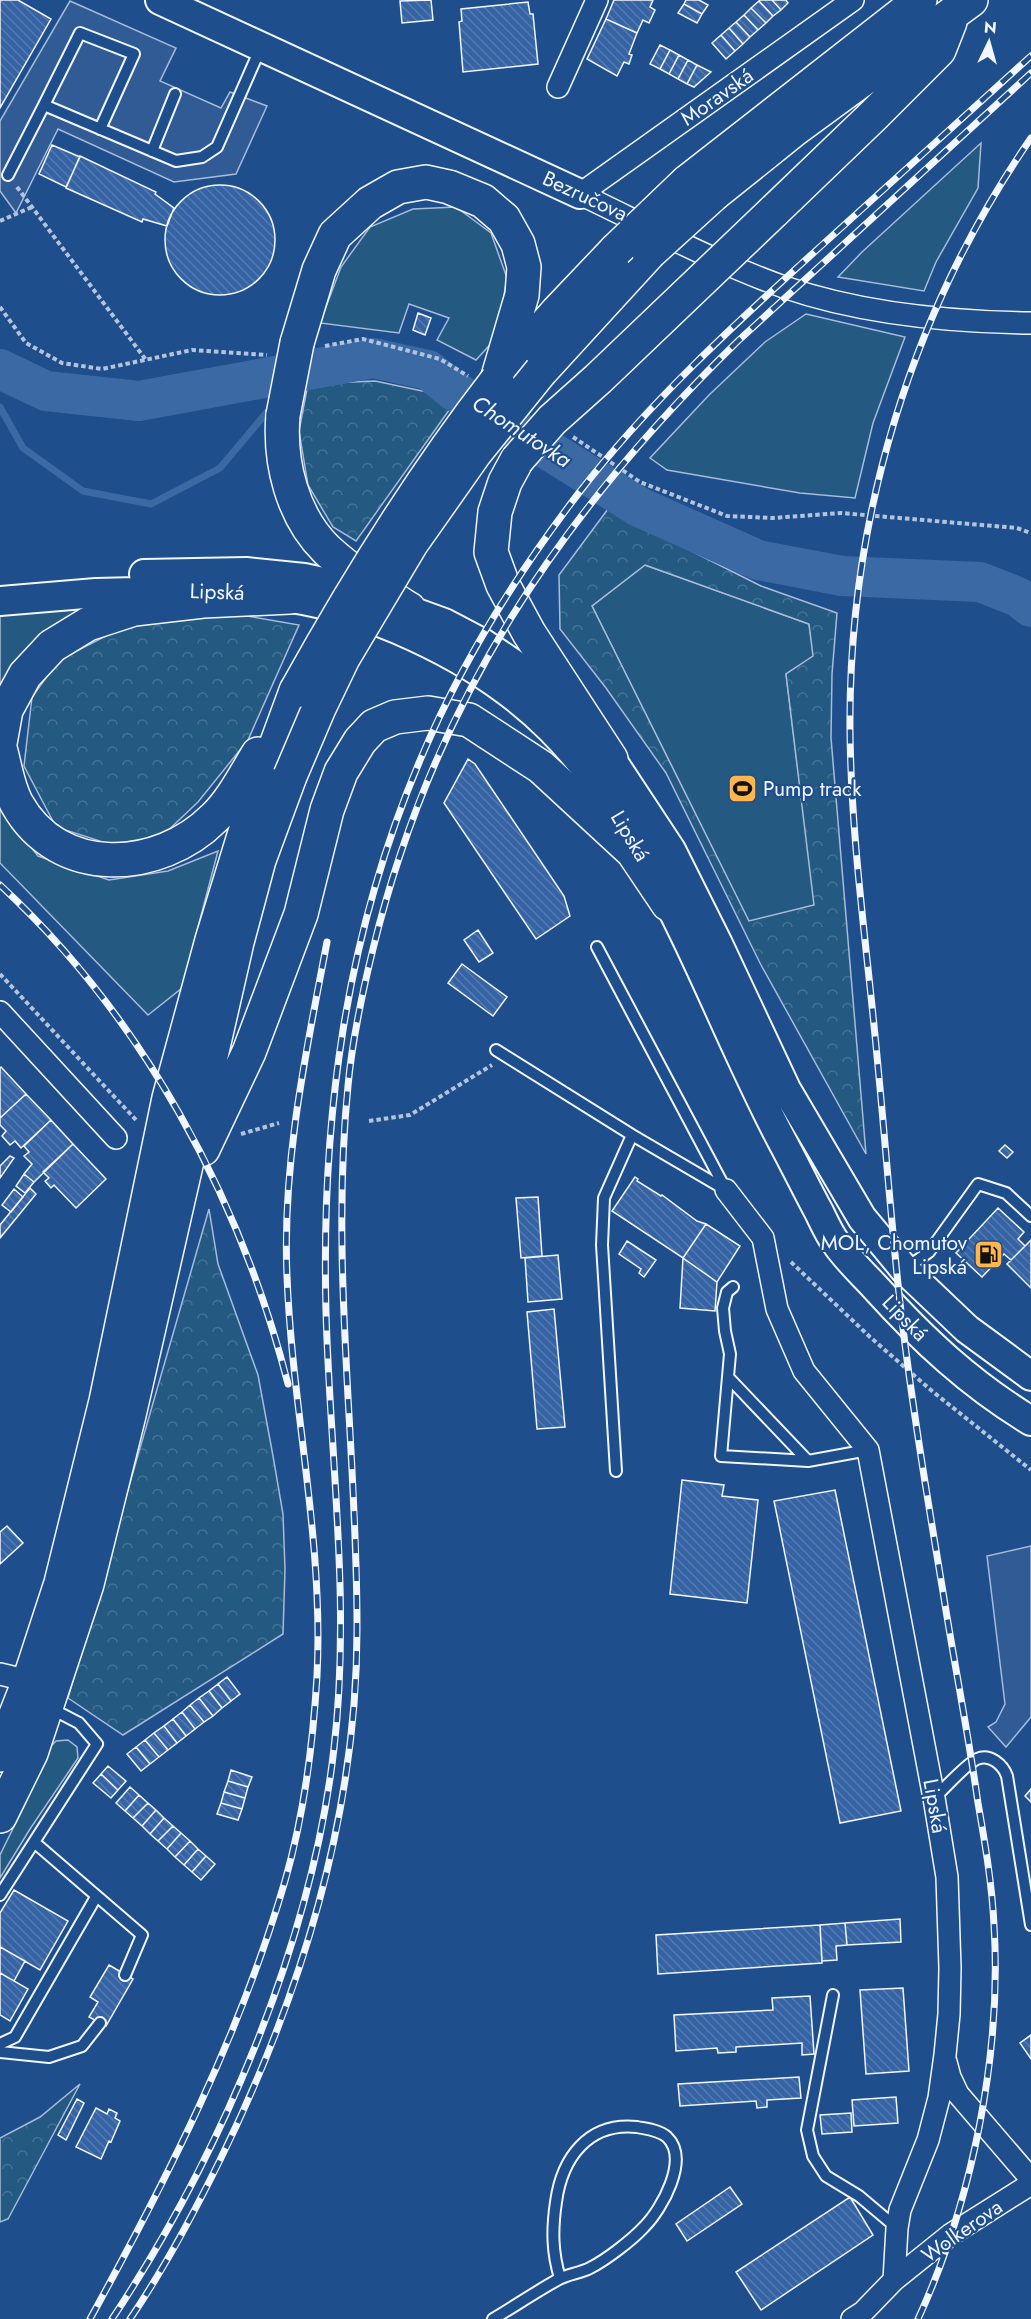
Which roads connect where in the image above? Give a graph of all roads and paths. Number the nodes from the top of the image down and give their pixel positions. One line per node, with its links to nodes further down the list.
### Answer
1 (160, 0): 6 (main road, Bezručova)
2 (597, 0): 7 (street)
3 (853, 0): 14 (street, Moravská)
4 (920, 0): 13 (highway)
5 (962, 7): 13 (highway); 26 (highway, bridge)
6 (261, 47): 11 (lane); 14 (main road, Bezručova)
7 (558, 87)
8 (175, 94): 11 (lane)
9 (44, 105): 10 (lane); 10 (lane); 12 (lane)
10 (100, 129): 11 (lane)
11 (152, 151)
12 (8, 174): 15 (path)
13 (701, 188): 19 (highway, bridge); 42 (highway, bridge)
14 (580, 194): 17 (street, Bezručova)
15 (32, 207): 16 (path); 18 (path)
16 (0, 221)
17 (1031, 323)
18 (146, 360)
19 (497, 380): 23 (highway, bridge); 24 (highway, bridge)
20 (0, 585): 23 (main road, Lipská)
21 (290, 597): 22 (main road, Lipská); 25 (highway); 27 (main road, Lipská)
22 (0, 602)
23 (409, 609): 26 (main road, Lipská)
24 (296, 691): 25 (highway); 52 (highway)
25 (0, 746)
26 (611, 759): 43 (main road, Lipská)
27 (668, 904): 42 (highway); 47 (main road, Lipská)
28 (597, 947): 39 (lane)
29 (0, 974): 33 (path)
30 (0, 1011): 38 (street)
31 (496, 1050): 32 (lane)
32 (507, 1056): 34 (path); 37 (lane)
33 (136, 1120)
34 (369, 1122)
35 (279, 1123): 36 (path)
36 (240, 1134)
37 (632, 1136): 39 (lane); 51 (lane)
38 (116, 1138)
39 (726, 1190): 41 (street, Lipská)
40 (1031, 1216): 43 (lane)
41 (763, 1238): 48 (street, Lipská); 50 (path)
42 (165, 1255): 52 (highway)
43 (905, 1269): 45 (main road, Lipská)
44 (733, 1287): 46 (lane)
45 (1031, 1376)
46 (728, 1377): 49 (lane); 49 (lane)
47 (1031, 1421)
48 (868, 1450): 49 (lane); 54 (street, Lipská)
49 (808, 1461)
50 (1031, 1470)
51 (616, 1471)
52 (25, 1687): 53 (highway); 55 (highway); 56 (lane)
53 (0, 1755)
54 (934, 1798): 59 (lane); 65 (street, Lipská)
55 (0, 1816)
56 (34, 1842): 57 (lane); 58 (lane)
57 (0, 1894)
58 (96, 1897): 60 (lane); 63 (lane)
59 (1031, 1925)
60 (125, 1975)
61 (832, 1995): 67 (lane)
62 (100, 2023): 64 (lane)
63 (0, 2044)
64 (0, 2052)
65 (945, 2055): 66 (street); 67 (street, Lipská)
66 (1030, 2186): 69 (street, Wolkerova)
67 (897, 2228): 69 (street, Lipská)
68 (560, 2278): 68 (lane); 70 (lane)
69 (894, 2280): 71 (street, Wolkerova)
70 (493, 2319)
71 (852, 2319)

